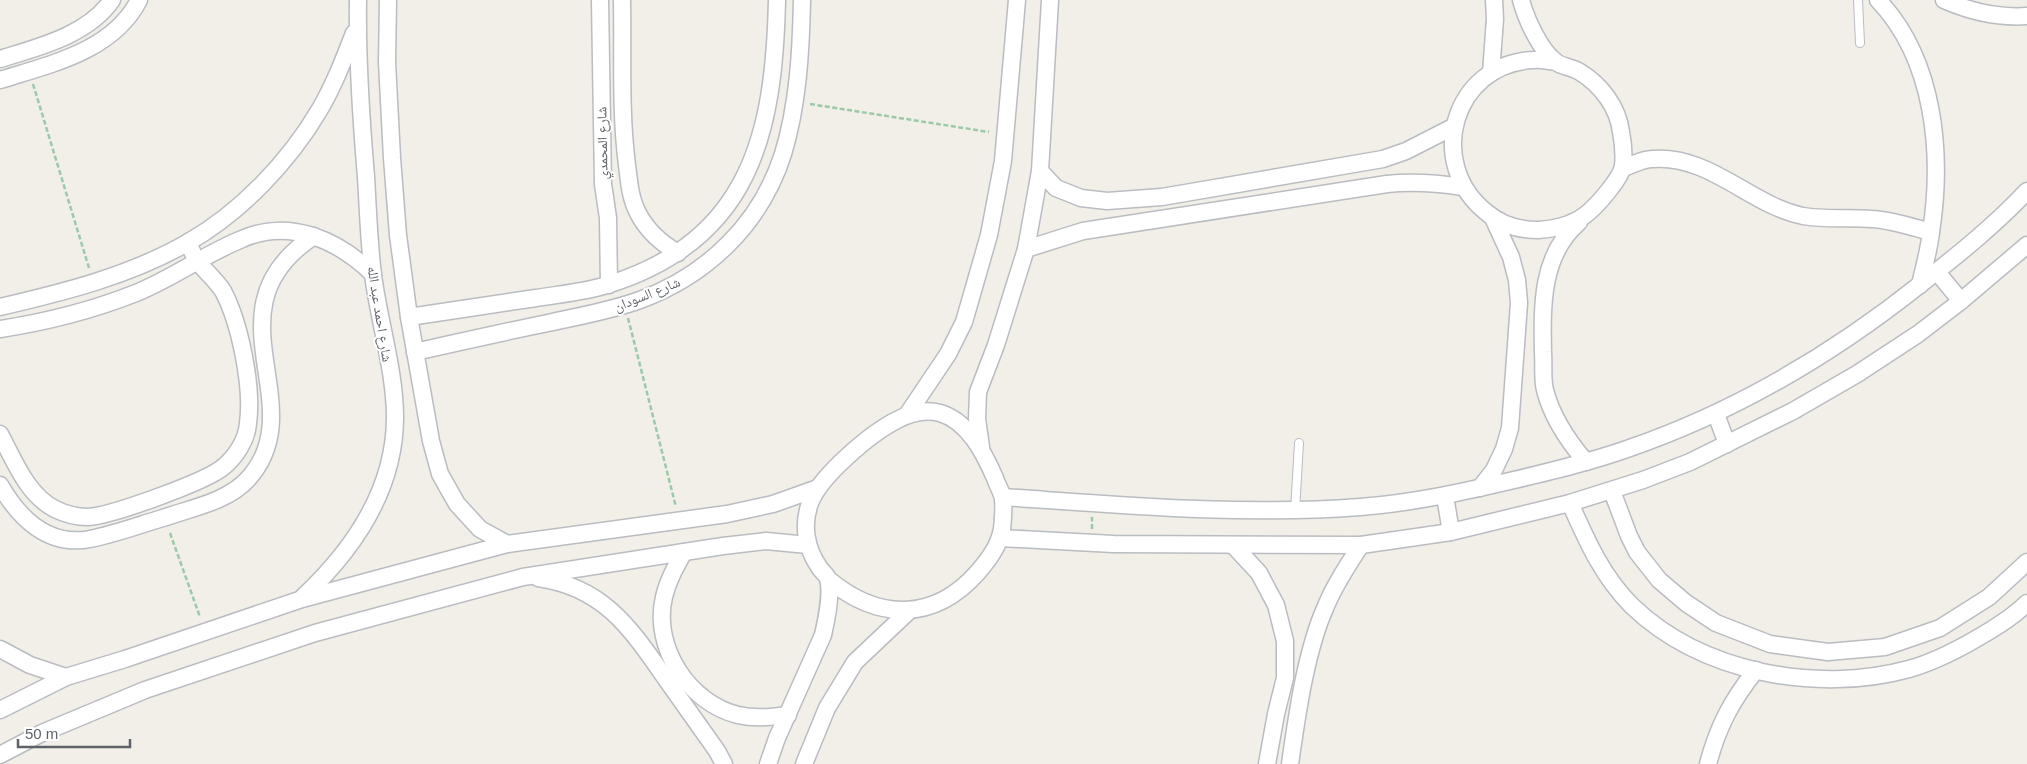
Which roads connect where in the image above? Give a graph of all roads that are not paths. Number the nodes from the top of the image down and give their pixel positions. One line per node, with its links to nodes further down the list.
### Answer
1 (112, 0): 19 (street)
2 (139, 0): 22 (street)
3 (358, 0): 17 (street, شارع احمد عبد الله)
4 (388, 0): 43 (street, شارع احمد عبد الله)
5 (600, 0): 39 (street, شارع المحمدي)
6 (622, 0): 35 (street, شارع المحمدي)
7 (777, 0): 35 (street, شارع السودان)
8 (802, 0): 45 (street, شارع السودان)
9 (1016, 0): 47 (street)
10 (1494, 0): 21 (street)
11 (1521, 0): 20 (street)
12 (1858, 0): 18 (lane)
13 (1878, 0): 30 (street)
14 (1944, 0): 16 (street)
15 (1055, 4): 25 (street)
16 (2027, 16)
17 (358, 24): 32 (street); 38 (street, شارع احمد عبد الله)
18 (1860, 43)
19 (0, 59)
20 (1556, 62): 21 (street); 24 (street)
21 (1492, 73): 23 (street)
22 (0, 80)
23 (1453, 127): 25 (street); 26 (street)
24 (1623, 168): 28 (street); 30 (street)
25 (1040, 171): 34 (street)
26 (1463, 187): 29 (street); 34 (street)
27 (2027, 191): 37 (street)
28 (1586, 216): 29 (street); 52 (street)
29 (1493, 218): 55 (street)
30 (1931, 232): 40 (street)
31 (314, 236): 36 (street); 38 (street); 53 (street)
32 (188, 242): 36 (street); 42 (street)
33 (2027, 246): 41 (street)
34 (1026, 249): 51 (street)
35 (678, 253): 39 (street, شارع السودان)
36 (198, 262): 44 (street); 48 (street)
37 (1937, 272): 40 (street); 41 (street)
38 (373, 274): 71 (street, شارع احمد عبد الله)
39 (609, 285): 43 (street, شارع السودان)
40 (1920, 285): 46 (street)
41 (1961, 301): 50 (street)
42 (0, 306)
43 (409, 318): 45 (street, شارع احمد عبد الله)
44 (0, 329)
45 (415, 352): 63 (street, شارع احمد عبد الله)
46 (1716, 414): 50 (street); 52 (street)
47 (907, 415): 51 (street); 54 (street)
48 (0, 434)
49 (1299, 443): 60 (lane)
50 (1727, 444): 56 (street)
51 (982, 452): 58 (street)
52 (1586, 462): 55 (street)
53 (0, 485)
54 (818, 488): 63 (street); 64 (street)
55 (1480, 488): 57 (street)
56 (1612, 490): 59 (street); 68 (street)
57 (1446, 496): 60 (street); 61 (street)
58 (1003, 497): 60 (street); 62 (street)
59 (1570, 503): 61 (street); 75 (street)
60 (1295, 511)
61 (1451, 532): 66 (street)
62 (1000, 538): 65 (street); 73 (street)
63 (507, 544): 71 (street)
64 (808, 545): 67 (street); 70 (street)
65 (1233, 545): 66 (street); 83 (street)
66 (1361, 545): 84 (street)
67 (684, 552): 69 (street); 78 (street)
68 (2027, 562)
69 (523, 577): 79 (street); 80 (street)
70 (828, 578): 73 (street); 78 (street)
71 (302, 599): 76 (street)
72 (2027, 604): 75 (street)
73 (909, 611): 82 (street)
74 (0, 649): 76 (street)
75 (1756, 670): 85 (street)
76 (66, 677): 77 (street)
77 (0, 710)
78 (788, 715): 81 (street)
79 (0, 755)
80 (724, 764)
81 (768, 764)
82 (804, 764)
83 (1267, 764)
84 (1290, 764)
85 (1708, 764)

